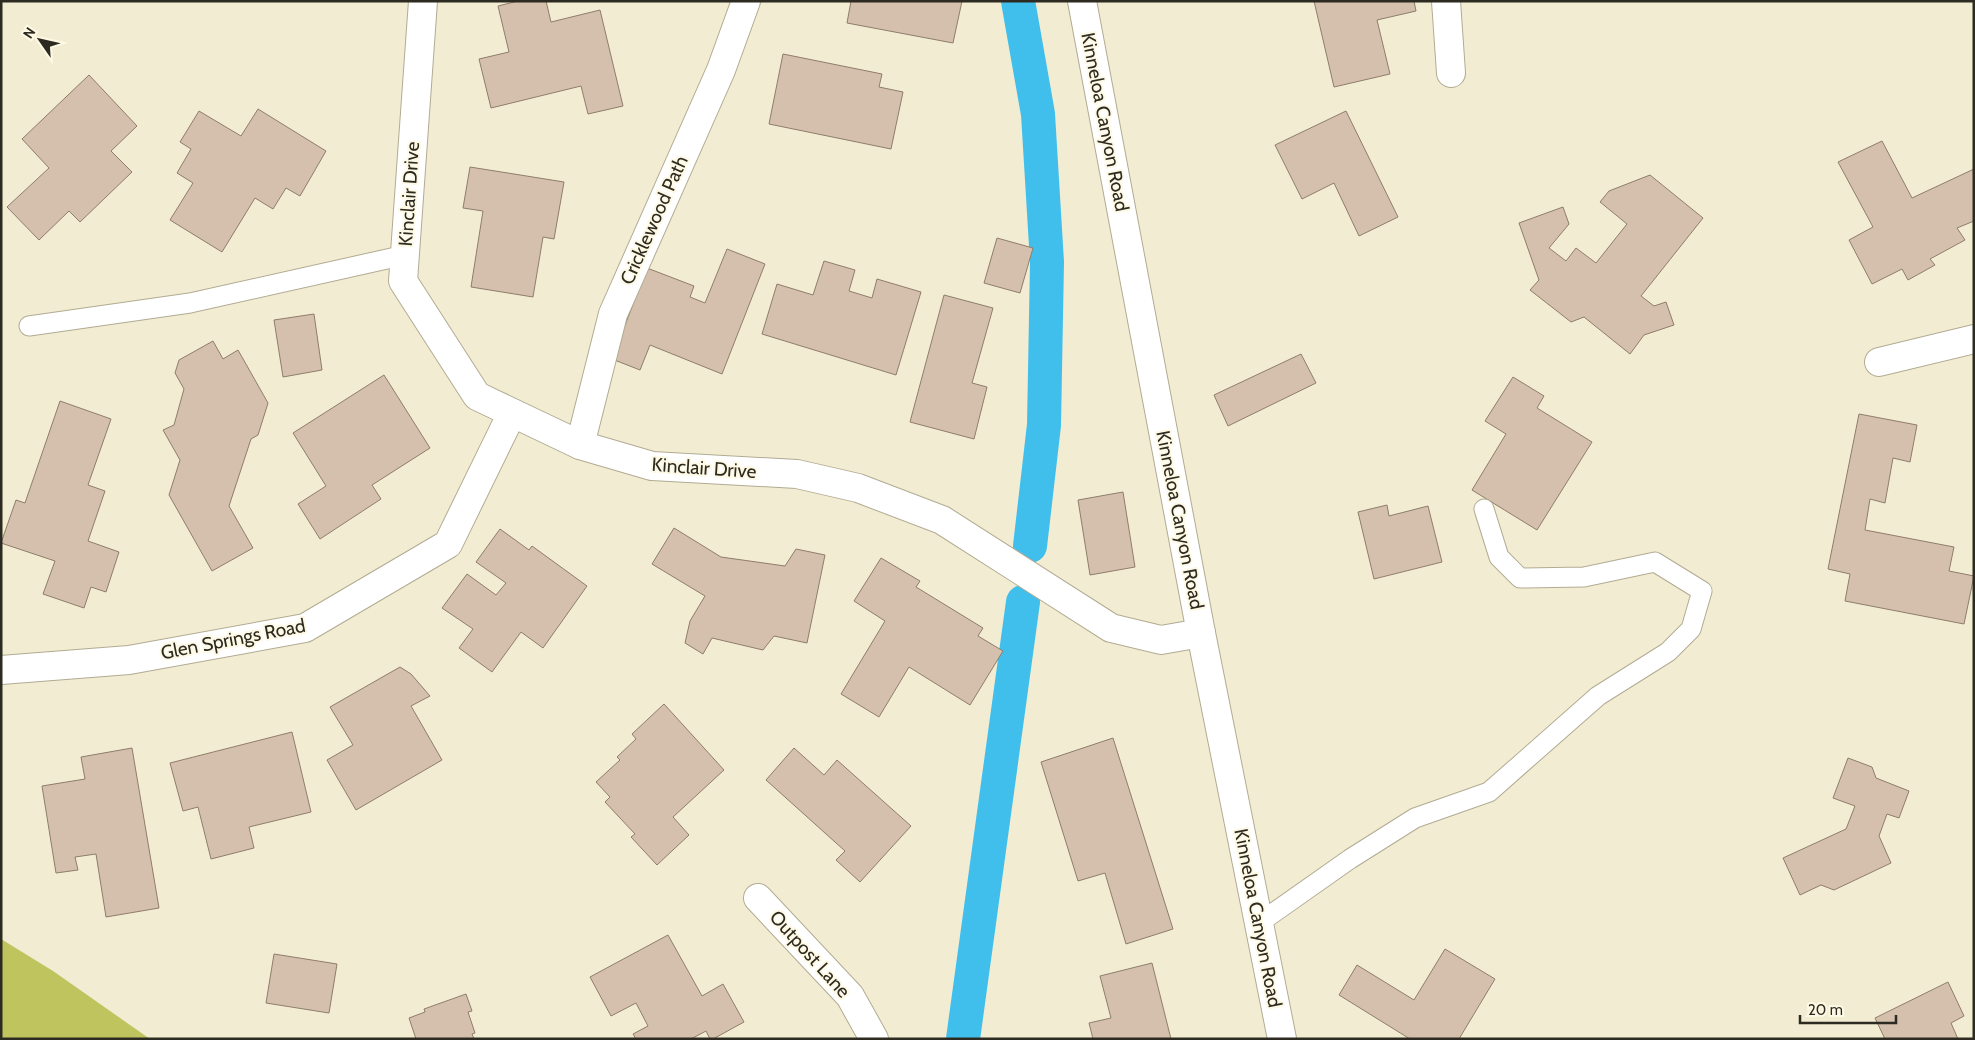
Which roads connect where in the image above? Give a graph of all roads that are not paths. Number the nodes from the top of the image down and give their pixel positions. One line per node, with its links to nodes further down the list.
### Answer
1 (423, 1): 6 (street, Kinclair Drive)
2 (746, 1): 11 (street, Cricklewood Path)
3 (1082, 1): 13 (street, Kinneloa Canyon Road)
4 (1446, 1): 5 (street)
5 (1451, 73)
6 (405, 255): 7 (lane); 10 (street, Kinclair Drive)
7 (29, 326)
8 (1974, 339): 9 (street)
9 (1878, 362)
10 (512, 413): 11 (street, Kinclair Drive); 14 (street, Glen Springs Road)
11 (580, 445): 13 (street, Kinclair Drive)
12 (1484, 509): 16 (lane)
13 (1201, 633): 16 (street, Kinneloa Canyon Road)
14 (1, 670)
15 (758, 898): 17 (street, Outpost Lane)
16 (1259, 924): 18 (street, Kinneloa Canyon Road)
17 (874, 1039)
18 (1282, 1039)

